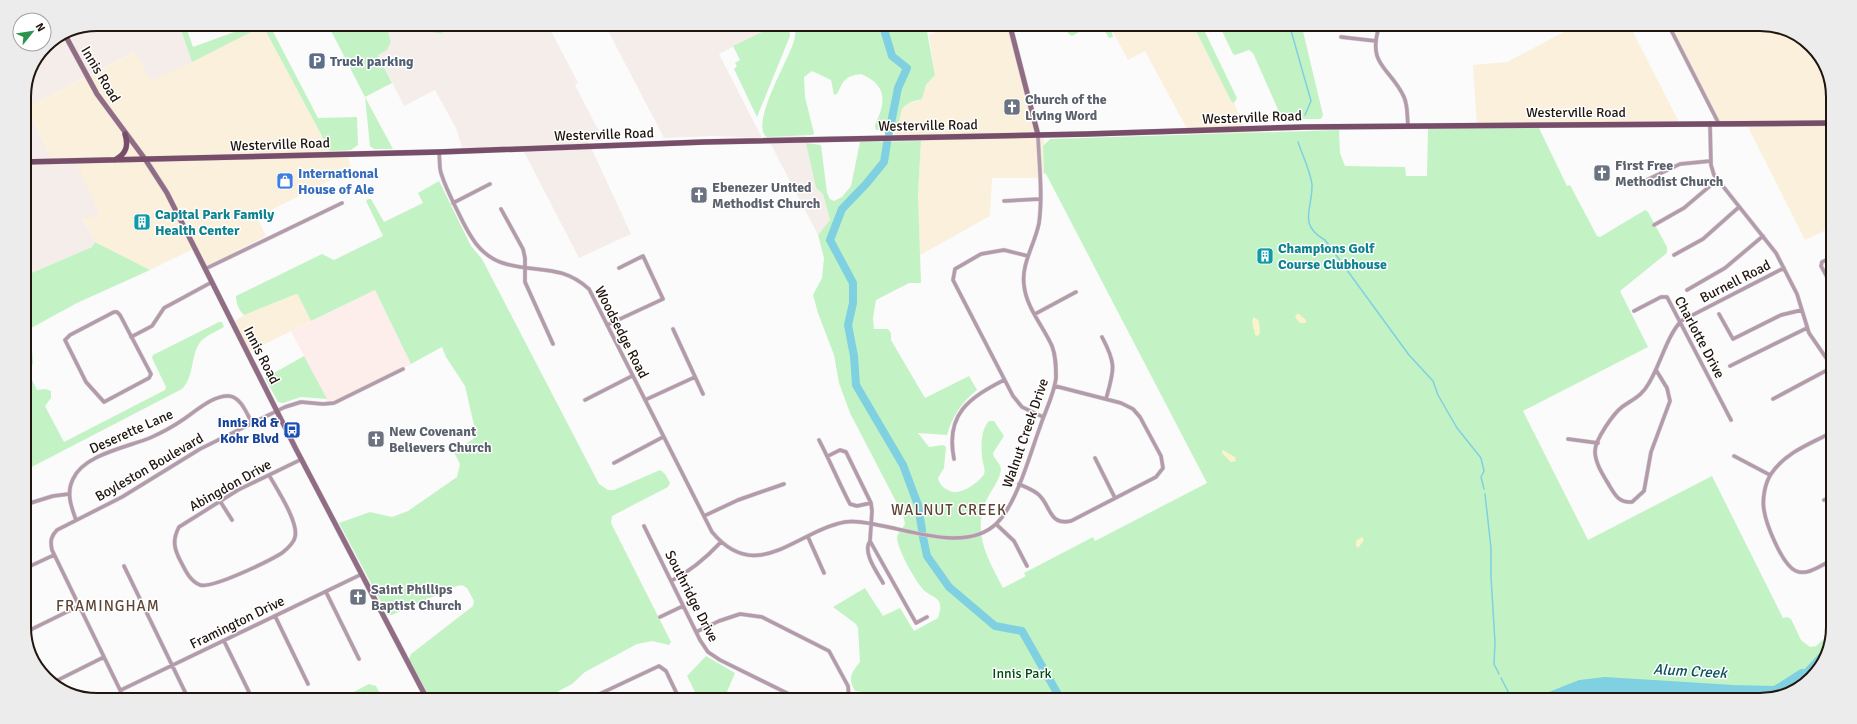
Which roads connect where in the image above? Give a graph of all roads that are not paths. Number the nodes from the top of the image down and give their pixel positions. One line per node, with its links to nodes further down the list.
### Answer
1 (1011, 31): 12 (main road)
2 (1378, 31): 6 (street)
3 (1672, 31): 9 (street)
4 (1341, 37): 6 (street)
5 (67, 39): 11 (main road, Innis Road)
6 (1376, 41): 10 (street)
7 (1710, 123): 9 (main road, Westerville Road); 10 (main road, Westerville Road); 16 (street)
8 (1826, 123): 9 (main road, Westerville Road)
9 (1719, 124)
10 (1408, 125): 12 (main road, Westerville Road)
11 (126, 134): 14 (main road, Innis Road); 15 (main road)
12 (1038, 135): 13 (main road, Westerville Road); 21 (street, Walnut Creek Drive)
13 (439, 152): 14 (main road, Westerville Road); 24 (street, Woodsedge Road)
14 (145, 159): 15 (main road, Westerville Road); 35 (main road, Innis Road)
15 (115, 160): 17 (main road, Westerville Road)
16 (1711, 161): 18 (street); 20 (street)
17 (31, 162)
18 (1717, 180): 25 (street); 27 (street)
19 (490, 184): 24 (street)
20 (1636, 185)
21 (1040, 199): 22 (street); 30 (street, Walnut Creek Drive)
22 (1004, 201)
23 (342, 203): 35 (street)
24 (453, 203): 32 (street, Woodsedge Road)
25 (1739, 207): 28 (street); 29 (street)
26 (501, 209): 32 (street)
27 (1654, 225)
28 (1763, 236): 34 (street); 38 (street)
29 (1674, 255)
30 (1028, 256): 42 (street, Walnut Creek Drive); 58 (street)
31 (1826, 260): 36 (street)
32 (524, 267): 45 (street, Woodsedge Road); 50 (street)
33 (619, 268): 45 (street)
34 (1784, 268): 41 (street); 44 (street, Burnell Road)
35 (205, 269): 37 (main road, Innis Road)
36 (1826, 275)
37 (212, 282): 48 (street); 65 (main road, Innis Road)
38 (1687, 290)
39 (1076, 292): 42 (street)
40 (1634, 310): 44 (street, Charlotte Drive)
41 (1802, 310): 43 (street); 46 (street)
42 (1035, 314): 59 (street, Walnut Creek Drive)
43 (1719, 314)
44 (1681, 321): 54 (street, Burnell Road); 67 (street, Charlotte Drive)
45 (607, 325): 56 (street, Woodsedge Road)
46 (1807, 328): 51 (street); 52 (street)
47 (673, 329): 57 (street)
48 (131, 337): 48 (street)
49 (1102, 337): 61 (street)
50 (553, 344)
51 (1826, 357)
52 (1730, 366)
53 (403, 369): 65 (street, Boyleston Boulevard)
54 (1656, 370): 73 (street, Burnell Road); 73 (street)
55 (1826, 371): 62 (street)
56 (632, 376): 63 (street); 64 (street, Woodsedge Road)
57 (695, 377): 60 (street); 64 (street)
58 (1004, 380): 66 (street); 78 (street)
59 (1055, 386): 61 (street); 66 (street, Walnut Creek Drive)
60 (703, 394)
61 (1106, 399): 85 (street)
62 (1773, 399)
63 (585, 400)
64 (645, 400): 70 (street, Woodsedge Road)
65 (277, 411): 68 (street, Boyleston Boulevard); 77 (main road, Innis Road)
66 (1043, 417): 83 (street, Walnut Creek Drive)
67 (1731, 420)
68 (252, 423): 84 (street, Deserette Lane); 90 (street, Boyleston Boulevard)
69 (1826, 435): 81 (street)
70 (663, 437): 79 (street); 89 (street, Woodsedge Road)
71 (1568, 439): 73 (street)
72 (819, 440): 74 (street)
73 (1598, 443)
74 (828, 456): 88 (street); 88 (street)
75 (1734, 456): 81 (street)
76 (1094, 458): 85 (street)
77 (302, 459): 80 (street, Abingdon Drive); 104 (main road, Innis Road)
78 (954, 459)
79 (614, 463)
80 (269, 475): 86 (street, Abingdon Drive); 86 (street, Abingdon Drive)
81 (1770, 476): 99 (street)
82 (784, 484): 89 (street)
83 (1019, 484): 85 (street); 93 (street, Walnut Creek Drive)
84 (69, 494): 87 (street); 90 (street)
85 (1115, 498)
86 (220, 501): 91 (street)
87 (31, 503)
88 (871, 503): 92 (street)
89 (704, 516): 97 (street, Woodsedge Road)
90 (76, 520): 98 (street, Boyleston Boulevard)
91 (232, 520)
92 (871, 523): 93 (street, Walnut Creek Drive); 95 (street, Walnut Creek Drive); 96 (street)
93 (996, 524): 102 (street)
94 (644, 526): 105 (street, Southridge Drive)
95 (808, 537): 97 (street, Walnut Creek Drive); 103 (street)
96 (870, 540): 106 (street); 112 (street)
97 (721, 542): 105 (street)
98 (54, 555): 100 (street); 108 (street)
99 (1826, 563)
100 (31, 566)
101 (124, 566): 118 (street)
102 (1027, 566)
103 (824, 573)
104 (362, 574): 107 (street, Framington Drive); 125 (main road, Innis Road)
105 (671, 582): 109 (street, Southridge Drive)
106 (883, 583)
107 (326, 592): 110 (street, Framington Drive); 117 (street)
108 (79, 606): 113 (street); 116 (street)
109 (683, 606): 111 (street); 114 (street, Southridge Drive)
110 (275, 616): 115 (street, Framington Drive); 120 (street)
111 (660, 617)
112 (927, 617)
113 (31, 630)
114 (696, 632): 128 (street, Southridge Drive); 129 (street)
115 (224, 641): 118 (street, Framington Drive); 124 (street)
116 (104, 657): 119 (street); 121 (street)
117 (359, 659)
118 (172, 666): 121 (street, Framington Drive); 123 (street)
119 (58, 680)
120 (308, 684)
121 (121, 690): 122 (street)
122 (122, 693)
123 (186, 693)
124 (250, 693)
125 (424, 693)
126 (601, 693): 127 (street)
127 (677, 693)
128 (787, 693)
129 (849, 693)

